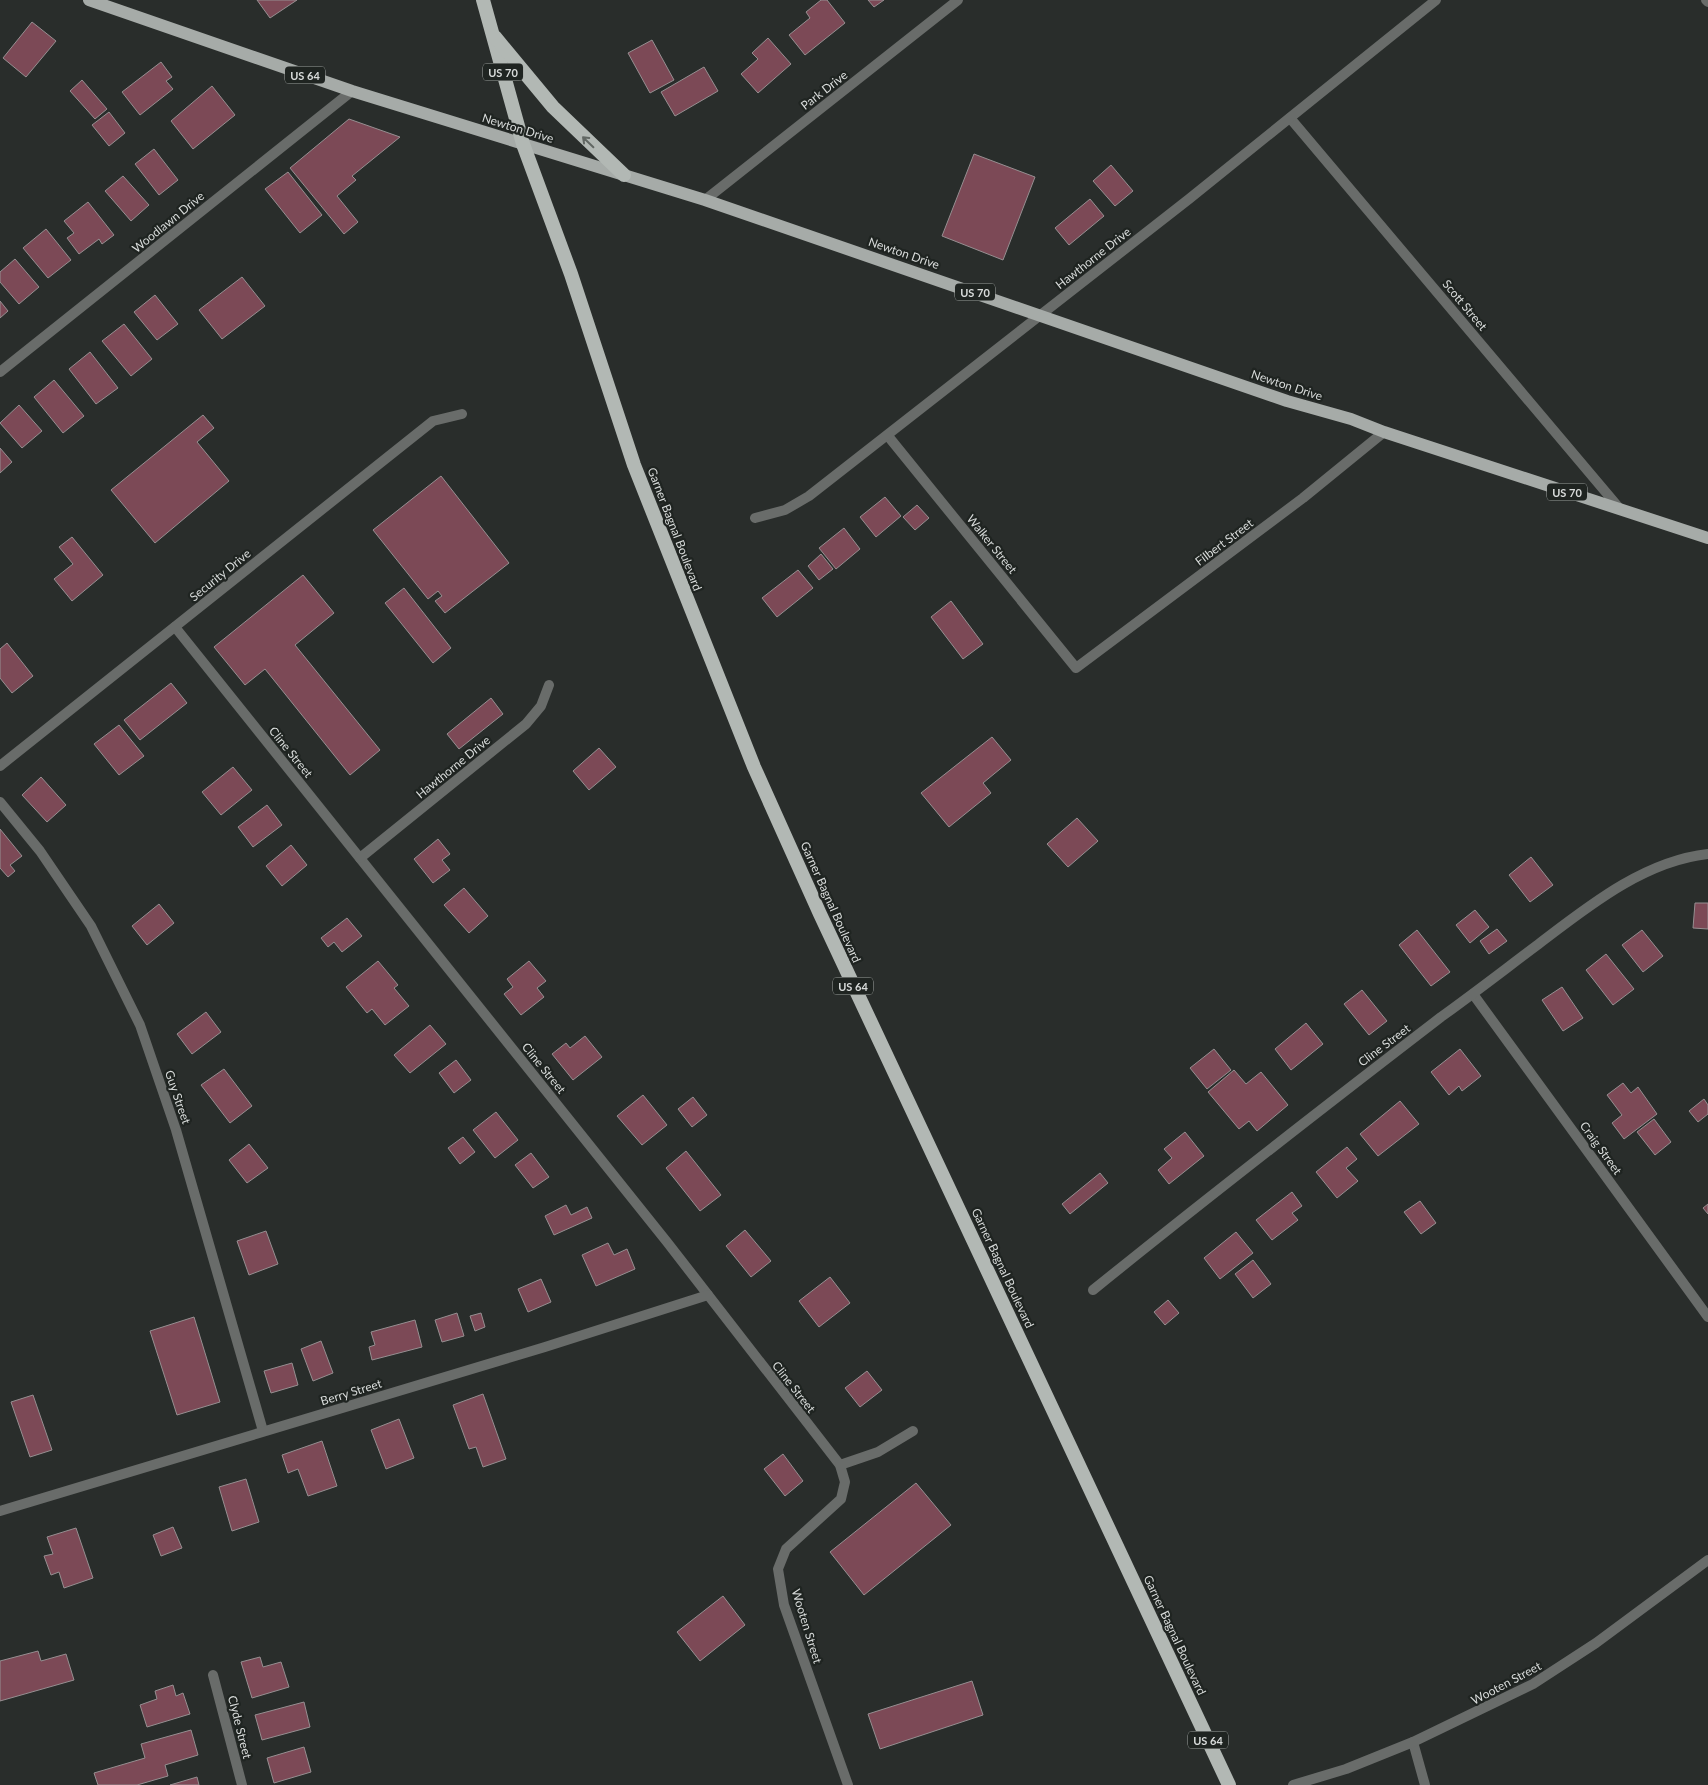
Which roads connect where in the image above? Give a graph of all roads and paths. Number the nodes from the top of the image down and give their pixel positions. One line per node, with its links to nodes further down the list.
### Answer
1 (89, 0): 6 (main road, Newton Drive / US 64)
2 (483, 0): 5 (highway, Garner Bagnal Boulevard / US 70)
3 (958, 0): 10 (street, Park Drive)
4 (1436, 0): 7 (street, Hawthorne Drive)
5 (492, 33): 8 (highway, Garner Bagnal Boulevard / US 70); 9 (highway, one-way to 5)
6 (352, 91): 8 (main road, Newton Drive / US 64); 12 (street, Woodlawn Drive)
7 (1290, 118): 11 (street, Hawthorne Drive); 16 (street, Scott Street)
8 (523, 144): 9 (main road, Newton Drive / US 70); 39 (highway, Garner Bagnal Boulevard / US 64)
9 (624, 175): 10 (main road, Newton Drive / US 70)
10 (705, 200): 11 (main road, Newton Drive / US 70)
11 (1040, 314): 14 (main road, Newton Drive / US 70); 15 (street, Hawthorne Drive)
12 (0, 372)
13 (462, 414): 19 (street, Security Drive)
14 (1384, 432): 16 (main road, Newton Drive / US 70); 20 (street, Filbert Street)
15 (888, 436): 17 (street, Hawthorne Drive); 20 (street, Walker Street)
16 (1620, 509): 18 (main road, Newton Drive / US 70)
17 (755, 518)
18 (1708, 538)
19 (175, 626): 22 (street, Security Drive); 25 (street, Cline Street)
20 (1076, 668)
21 (549, 685): 25 (street, Hawthorne Drive)
22 (0, 766)
23 (0, 802): 30 (street, Guy Street)
24 (1708, 854): 26 (street, Cline Street)
25 (360, 858): 28 (street, Cline Street)
26 (1473, 994): 27 (street, Cline Street); 29 (street, Craig Street)
27 (1093, 1290)
28 (708, 1296): 30 (street, Berry Street); 32 (street, Cline Street)
29 (1708, 1317)
30 (263, 1431): 33 (street, Berry Street)
31 (913, 1431): 32 (street)
32 (840, 1465): 38 (street, Wooten Street)
33 (0, 1511)
34 (1708, 1560): 36 (street, Wooten Street)
35 (213, 1674): 37 (street, Clyde Street)
36 (1413, 1742): 40 (street, Wooten Street); 41 (street)
37 (242, 1785)
38 (848, 1785)
39 (1229, 1785)
40 (1293, 1785)
41 (1425, 1785)

